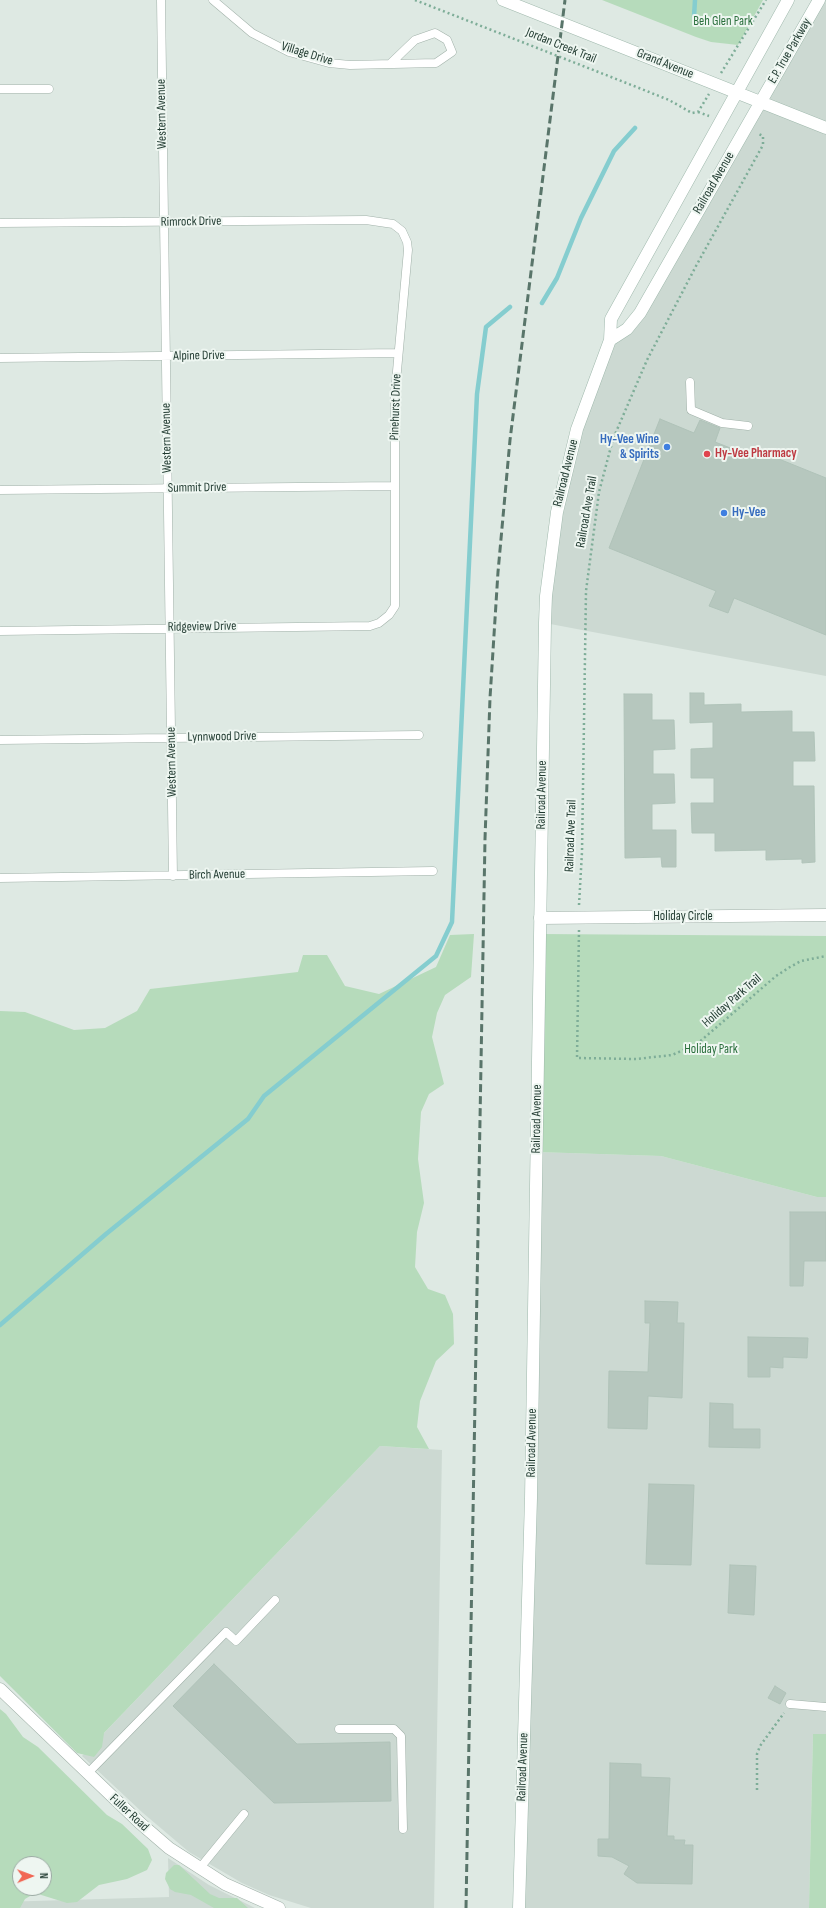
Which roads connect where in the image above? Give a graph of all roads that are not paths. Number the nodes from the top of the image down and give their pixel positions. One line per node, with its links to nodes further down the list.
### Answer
1 (161, 0): 13 (lane, Western Avenue)
2 (213, 0): 6 (lane, Village Drive)
3 (503, 0): 9 (main road, Grand Avenue)
4 (788, 0): 9 (main road, E.P. True Parkway)
5 (819, 0): 10 (main road, E.P. True Parkway)
6 (391, 63): 6 (lane, Village Drive)
7 (0, 89): 8 (lane)
8 (49, 89)
9 (738, 93): 10 (main road, Grand Avenue); 15 (main road, Railroad Avenue)
10 (760, 102): 11 (main road, Grand Avenue); 15 (main road, Railroad Avenue)
11 (826, 128)
12 (383, 221): 13 (lane, Rimrock Drive); 16 (lane, Pinehurst Drive)
13 (164, 222): 14 (lane, Rimrock Drive); 17 (lane, Western Avenue)
14 (0, 224)
15 (610, 340): 34 (main road, Railroad Avenue)
16 (398, 353): 17 (lane, Alpine Drive); 21 (lane, Pinehurst Drive)
17 (166, 356): 18 (lane, Alpine Drive); 22 (lane, Western Avenue)
18 (0, 358)
19 (690, 382): 20 (lane)
20 (748, 426)
21 (395, 486): 22 (lane, Summit Drive); 24 (lane, Pinehurst Drive)
22 (168, 488): 23 (lane, Summit Drive); 25 (lane, Western Avenue)
23 (0, 490)
24 (395, 606): 25 (lane, Ridgeview Drive)
25 (170, 628): 26 (lane, Ridgeview Drive); 28 (lane, Western Avenue)
26 (0, 631)
27 (419, 735): 28 (lane, Lynnwood Drive)
28 (171, 738): 29 (lane, Lynnwood Drive); 31 (lane, Western Avenue)
29 (0, 740)
30 (433, 871): 31 (lane, Birch Avenue)
31 (173, 876): 32 (lane, Birch Avenue)
32 (0, 878)
33 (826, 915): 34 (main road, Holiday Circle)
34 (540, 918): 45 (main road, Railroad Avenue)
35 (275, 1600): 40 (lane)
36 (0, 1689): 40 (main road, Fuller Road)
37 (790, 1704): 38 (lane)
38 (826, 1706)
39 (339, 1729): 42 (lane)
40 (88, 1773): 43 (main road, Fuller Road)
41 (244, 1814): 43 (lane)
42 (403, 1829)
43 (199, 1869): 44 (main road, Fuller Road)
44 (279, 1908)
45 (519, 1908)

